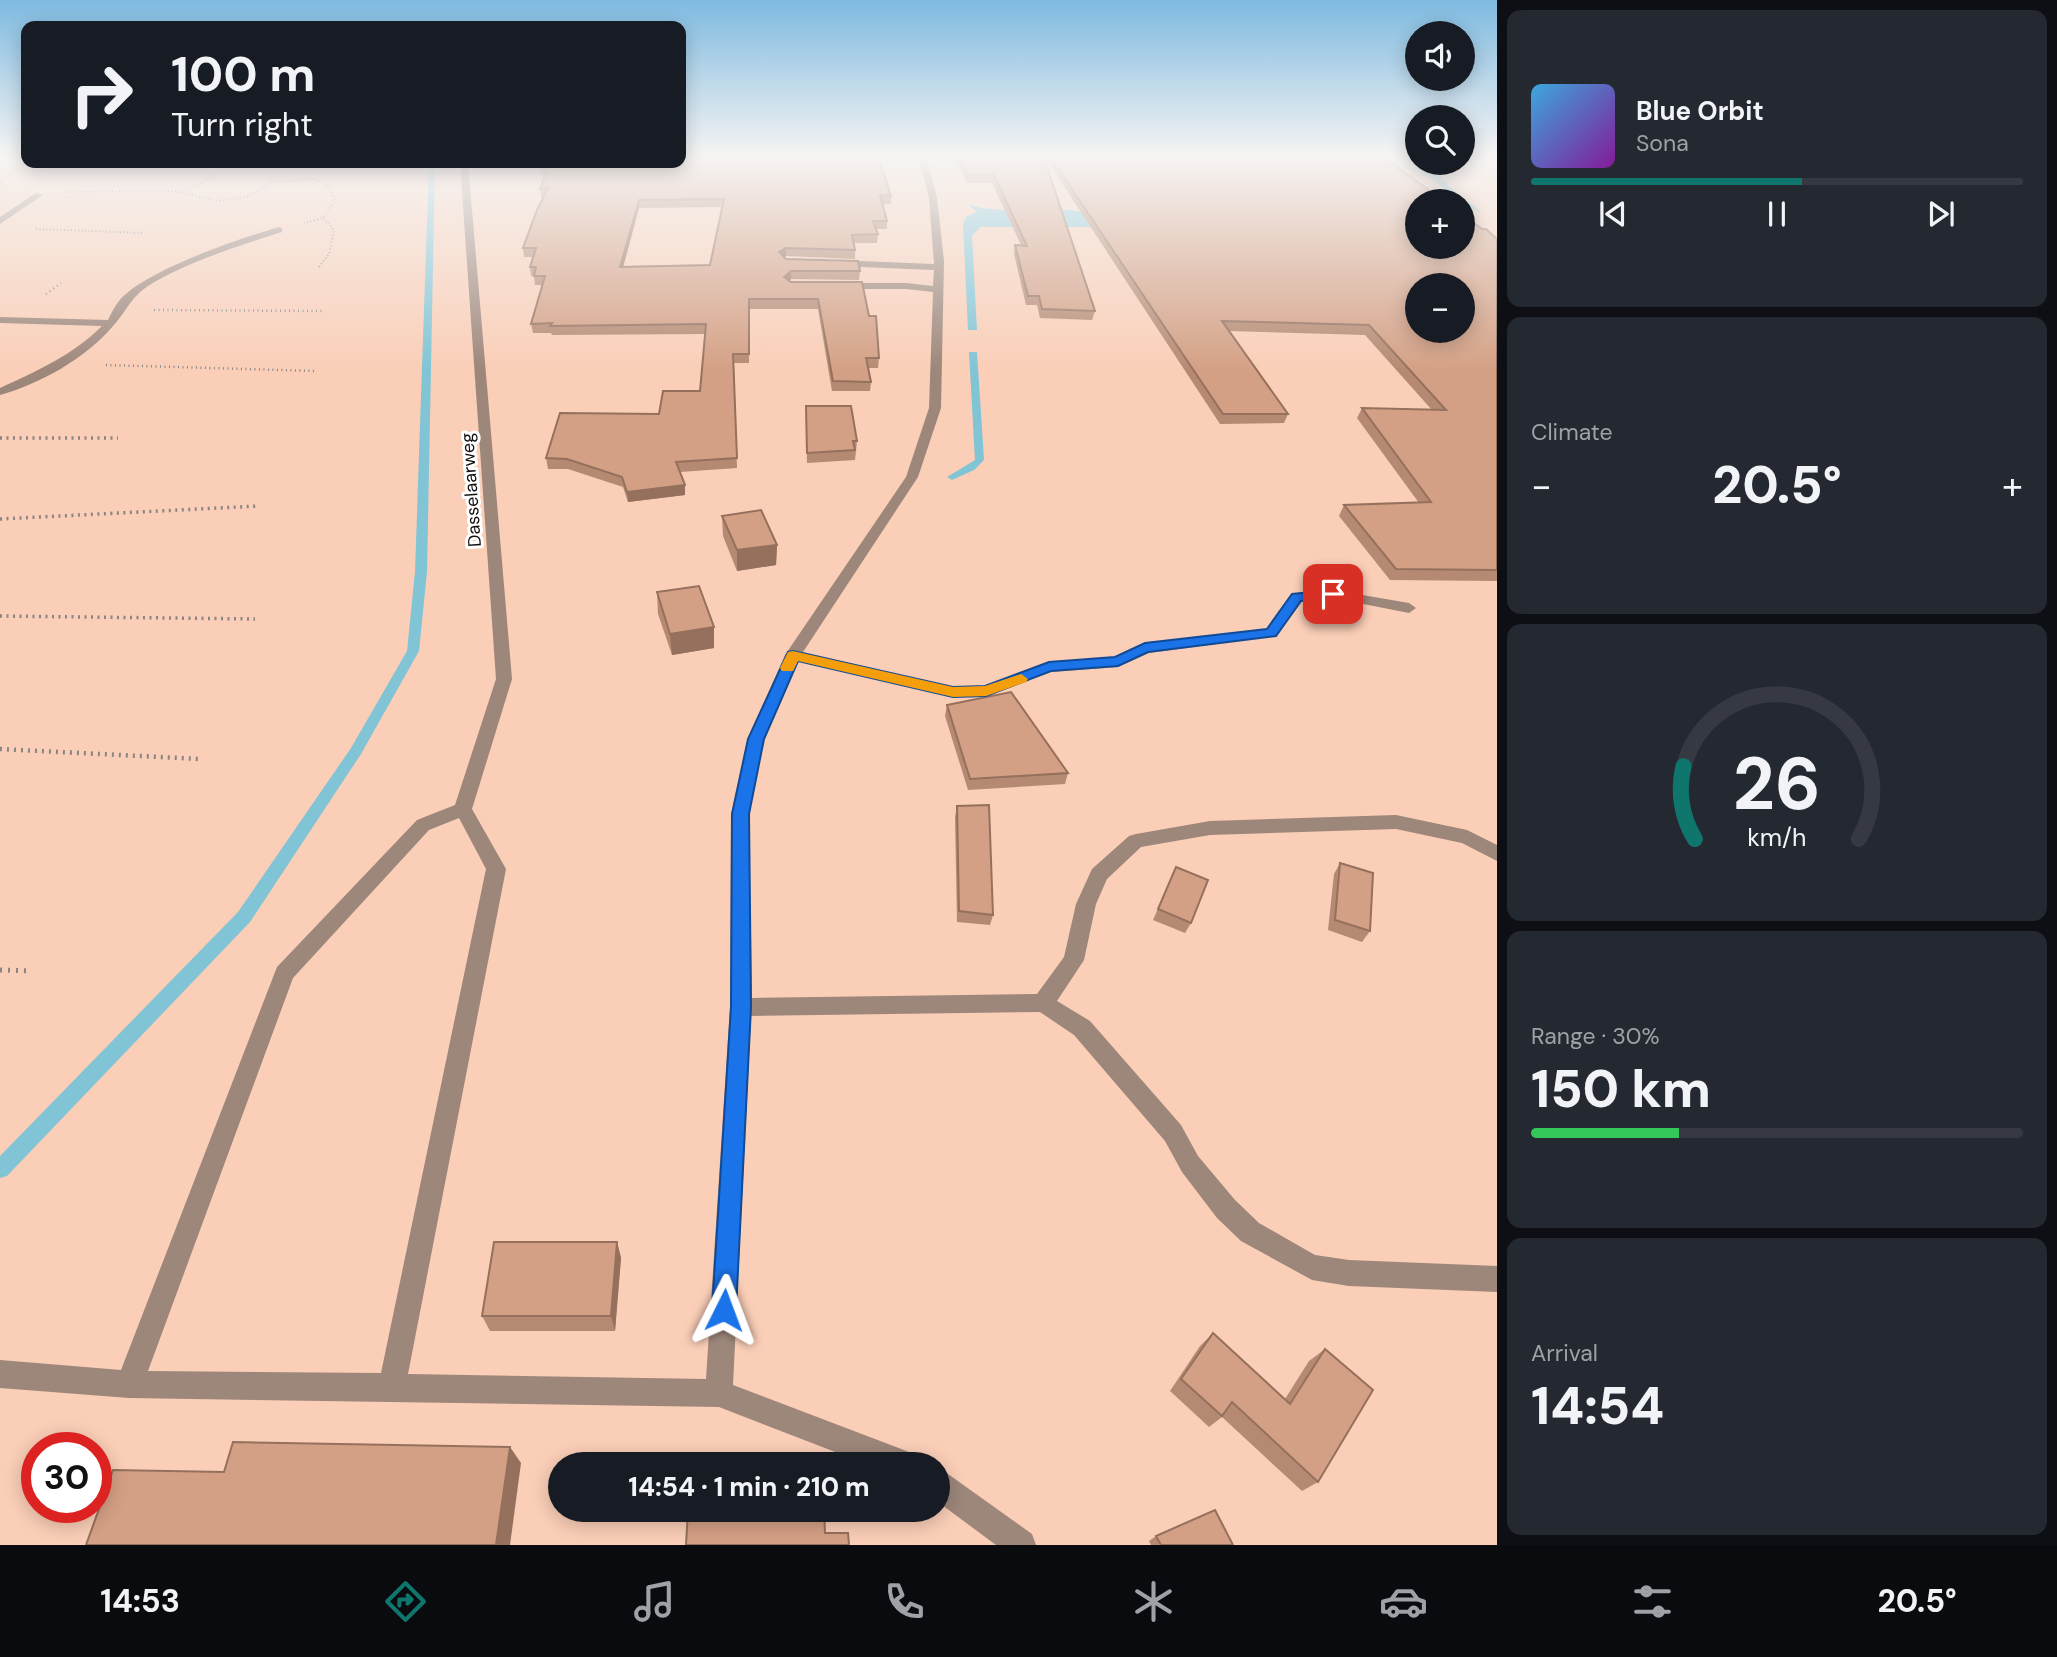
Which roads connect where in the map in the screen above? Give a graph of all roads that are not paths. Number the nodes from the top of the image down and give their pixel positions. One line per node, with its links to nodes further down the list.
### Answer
1 (469, 226): 13 (street, Dasselaarweg)
2 (935, 226): 5 (street)
3 (279, 230): 9 (street)
4 (827, 263): 5 (street)
5 (939, 267): 7 (street)
6 (829, 286): 7 (street)
7 (938, 290): 12 (street)
8 (0, 320): 9 (street)
9 (111, 323): 10 (street)
10 (0, 392)
11 (1409, 608): 12 (street)
12 (793, 655): 16 (street)
13 (463, 809): 19 (street); 20 (street)
14 (1497, 854): 15 (street)
15 (1042, 1003): 16 (street); 17 (street)
16 (741, 1007): 21 (street)
17 (1497, 1279)
18 (0, 1374): 19 (street)
19 (129, 1384): 20 (street)
20 (392, 1388): 21 (street)
21 (719, 1393): 22 (street)
22 (873, 1452)
23 (950, 1494): 24 (street)
24 (1021, 1545)

